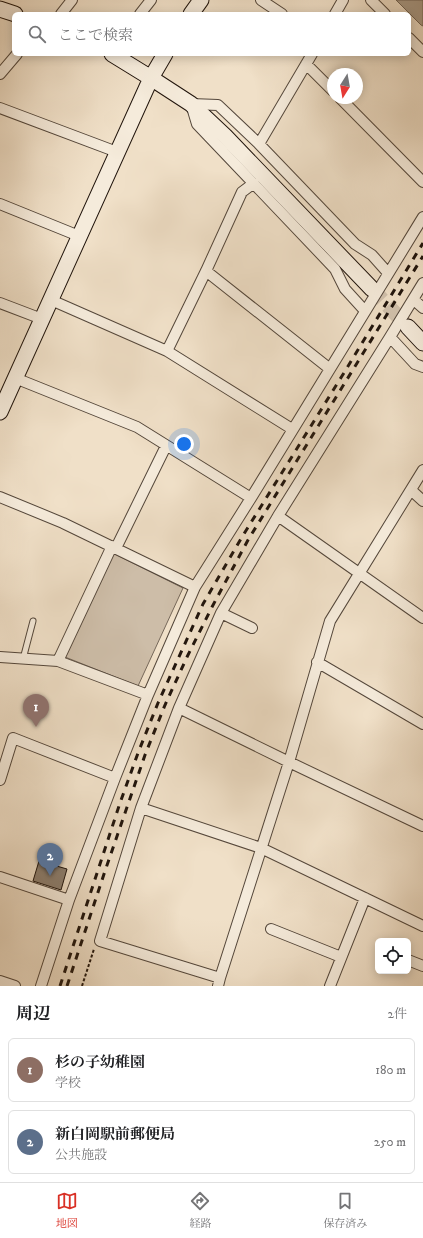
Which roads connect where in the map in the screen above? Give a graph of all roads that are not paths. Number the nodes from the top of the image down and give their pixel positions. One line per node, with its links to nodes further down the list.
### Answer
1 (72, 0): 8 (street)
2 (151, 0): 9 (street)
3 (201, 0): 10 (street)
4 (261, 0): 11 (street)
5 (343, 0): 12 (street)
6 (371, 0): 13 (street)
7 (0, 9): 14 (street)
8 (63, 12)
9 (142, 12)
10 (192, 12)
11 (279, 12)
12 (336, 12)
13 (383, 12)
14 (12, 13)
15 (411, 40): 16 (street)
16 (423, 52)
17 (15, 56): 22 (street)
18 (115, 56): 23 (street)
19 (164, 56): 23 (street)
20 (311, 56): 21 (street)
21 (306, 64): 24 (street); 28 (street)
22 (0, 74)
23 (151, 78): 25 (street); 29 (street)
24 (327, 85)
25 (191, 104): 28 (street); 31 (street); 38 (street)
26 (346, 104): 30 (street)
27 (0, 108): 29 (street)
28 (259, 144): 36 (street)
29 (117, 152): 34 (street)
30 (423, 182)
31 (254, 183): 35 (street); 43 (street)
32 (0, 204): 34 (street)
33 (423, 217): 36 (street)
34 (79, 236): 39 (street)
35 (206, 271): 48 (street); 50 (street)
36 (388, 273): 43 (street)
37 (423, 283): 40 (street)
38 (372, 289)
39 (51, 300): 44 (street); 48 (street)
40 (414, 300): 42 (street); 46 (street)
41 (0, 303): 44 (street)
42 (423, 308)
43 (365, 311): 50 (street)
44 (42, 319): 51 (street)
45 (408, 327): 47 (street)
46 (390, 338): 49 (street); 60 (street)
47 (423, 343)
48 (167, 351): 53 (street)
49 (423, 367)
50 (330, 369): 53 (street)
51 (15, 378): 52 (street); 54 (street)
52 (2, 405)
53 (292, 430): 58 (street)
54 (166, 446): 58 (street); 61 (street)
55 (423, 470): 56 (street)
56 (411, 490): 59 (street); 62 (street)
57 (0, 497): 61 (street)
58 (251, 498): 63 (street)
59 (423, 501)
60 (278, 516): 62 (street); 64 (street)
61 (114, 547): 63 (street); 70 (street)
62 (360, 574): 65 (street); 71 (street)
63 (195, 586): 72 (street)
64 (221, 613): 67 (street); 73 (street)
65 (423, 618)
66 (33, 621): 69 (lane)
67 (252, 628)
68 (0, 657): 69 (street)
69 (23, 659): 70 (street)
70 (58, 661): 72 (street)
71 (317, 662): 74 (street); 75 (street)
72 (148, 695): 76 (street)
73 (180, 708): 75 (street); 78 (street)
74 (423, 724)
75 (289, 762): 79 (street); 80 (street)
76 (115, 778): 77 (street); 83 (street)
77 (0, 780)
78 (141, 808): 80 (street); 90 (street)
79 (423, 826)
80 (261, 848): 82 (street); 90 (street)
81 (0, 877): 83 (street)
82 (365, 898): 84 (street); 86 (street)
83 (69, 900): 92 (street)
84 (423, 926)
85 (271, 929): 86 (street)
86 (341, 957): 93 (street)
87 (411, 961): 88 (street)
88 (423, 966)
89 (0, 981): 91 (street)
90 (219, 982)
91 (14, 986)
92 (41, 986)
93 (330, 986)

